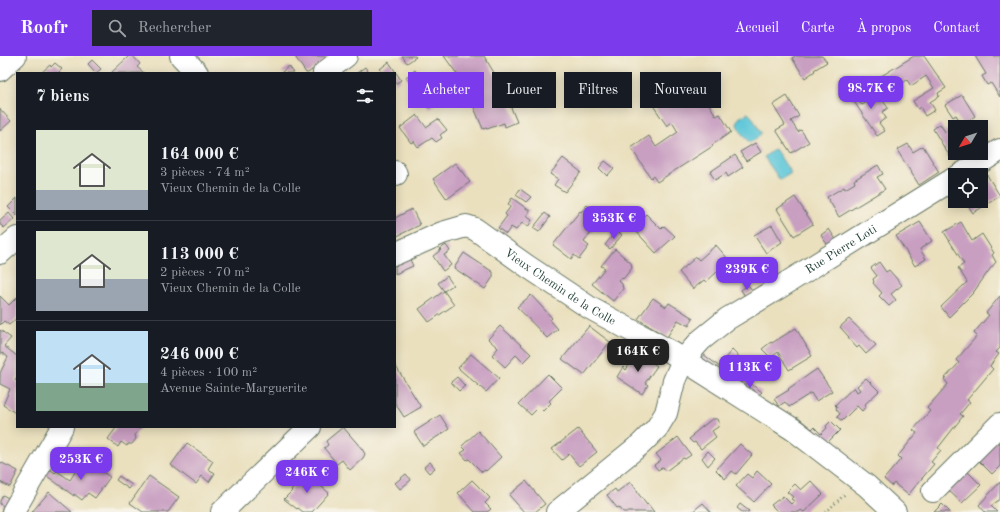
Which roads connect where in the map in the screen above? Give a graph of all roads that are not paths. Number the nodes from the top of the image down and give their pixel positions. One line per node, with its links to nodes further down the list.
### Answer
1 (15, 56): 4 (street)
2 (181, 56): 5 (street)
3 (346, 56): 6 (street)
4 (0, 70)
5 (195, 72)
6 (325, 72)
7 (1000, 150): 8 (street)
8 (971, 168)
9 (948, 182): 13 (street, Rue Pierre Loti)
10 (16, 239): 11 (street)
11 (0, 253)
12 (396, 254): 13 (street, Vieux Chemin de la Colle)
13 (683, 360): 20 (street, Rue Pierre Loti); 21 (street, Vieux Chemin de la Colle)
14 (1000, 424): 17 (street)
15 (61, 428): 18 (street)
16 (309, 428): 19 (street)
17 (933, 491)
18 (13, 512)
19 (222, 512)
20 (557, 512)
21 (895, 512)

